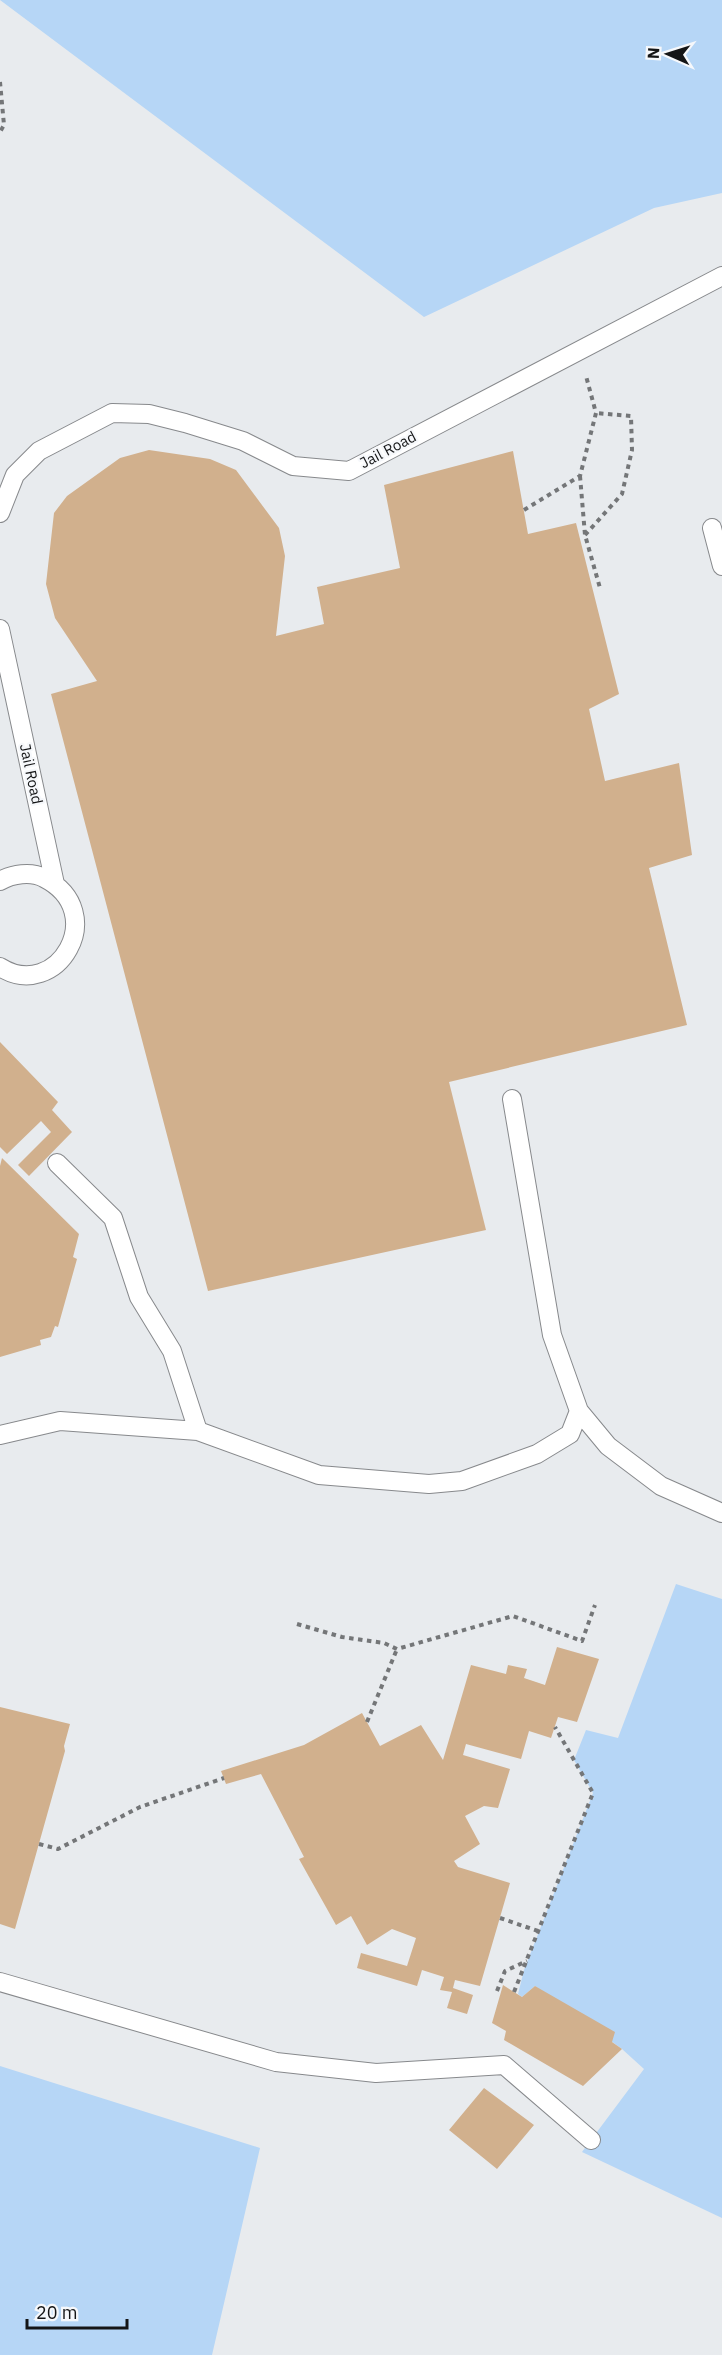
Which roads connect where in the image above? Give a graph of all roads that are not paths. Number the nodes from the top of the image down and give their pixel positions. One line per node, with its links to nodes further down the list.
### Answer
1 (722, 276): 2 (lane, Jail Road)
2 (0, 513)
3 (712, 528): 4 (lane)
4 (722, 566)
5 (0, 629): 7 (lane, Jail Road)
6 (0, 881): 7 (lane)
7 (55, 884): 8 (lane, Jail Road)
8 (0, 967)
9 (512, 1099): 11 (lane)
10 (57, 1163): 12 (lane)
11 (579, 1411): 12 (lane); 14 (lane)
12 (198, 1431): 13 (lane)
13 (0, 1435)
14 (722, 1513)
15 (0, 1982): 16 (lane)
16 (591, 2140)

